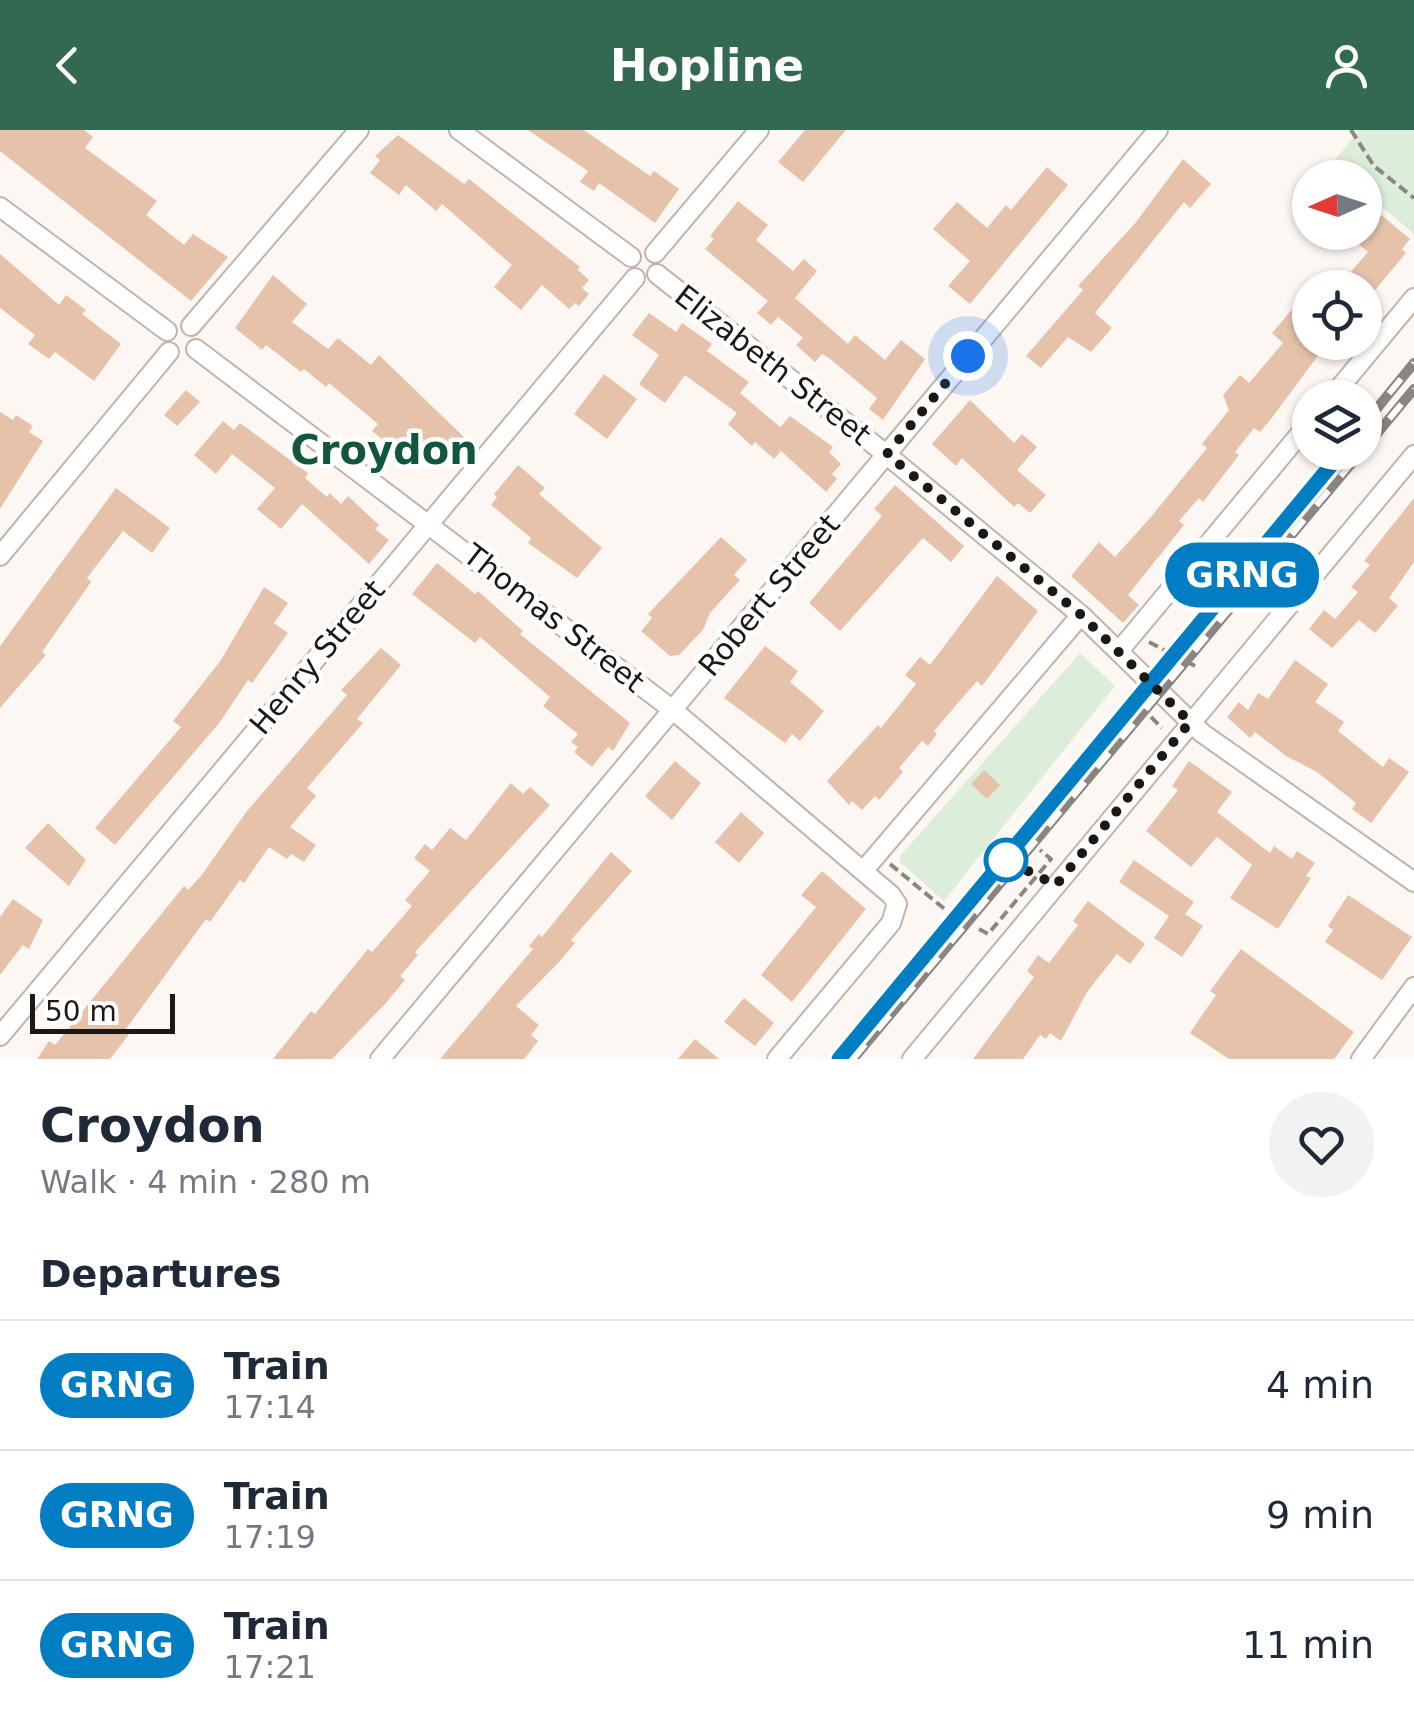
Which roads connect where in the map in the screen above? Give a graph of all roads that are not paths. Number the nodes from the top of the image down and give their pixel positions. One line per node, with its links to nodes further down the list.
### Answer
1 (360, 130): 11 (street)
2 (459, 130): 7 (street)
3 (759, 130): 6 (street)
4 (1158, 130): 17 (street, Robert Street)
5 (0, 207): 12 (street)
6 (655, 253): 7 (street); 8 (street)
7 (631, 257): 9 (street)
8 (657, 274): 9 (street); 17 (street, Elizabeth Street)
9 (635, 278): 19 (street, Henry Street)
10 (1414, 298): 15 (street)
11 (192, 326): 12 (street); 13 (street)
12 (167, 331): 14 (street)
13 (196, 348): 14 (street); 19 (street, Thomas Street)
14 (170, 352): 20 (street)
15 (1346, 380)
16 (1292, 443): 22 (street)
17 (887, 454): 21 (street, Elizabeth Street); 23 (street, Robert Street)
18 (1414, 455): 24 (street)
19 (430, 522): 23 (street, Thomas Street); 28 (street, Henry Street)
20 (0, 556)
21 (1080, 614): 22 (street, Elizabeth Street); 25 (street)
22 (1118, 651): 24 (street, Elizabeth Street)
23 (672, 710): 25 (street, Thomas Street); 29 (street, Robert Street)
24 (1190, 722): 26 (street, Elizabeth Street); 31 (street)
25 (864, 870): 30 (street, Thomas Street)
26 (1414, 882)
27 (1414, 987): 32 (street)
28 (0, 1036)
29 (380, 1059)
30 (777, 1059)
31 (912, 1059)
32 (1361, 1059)

